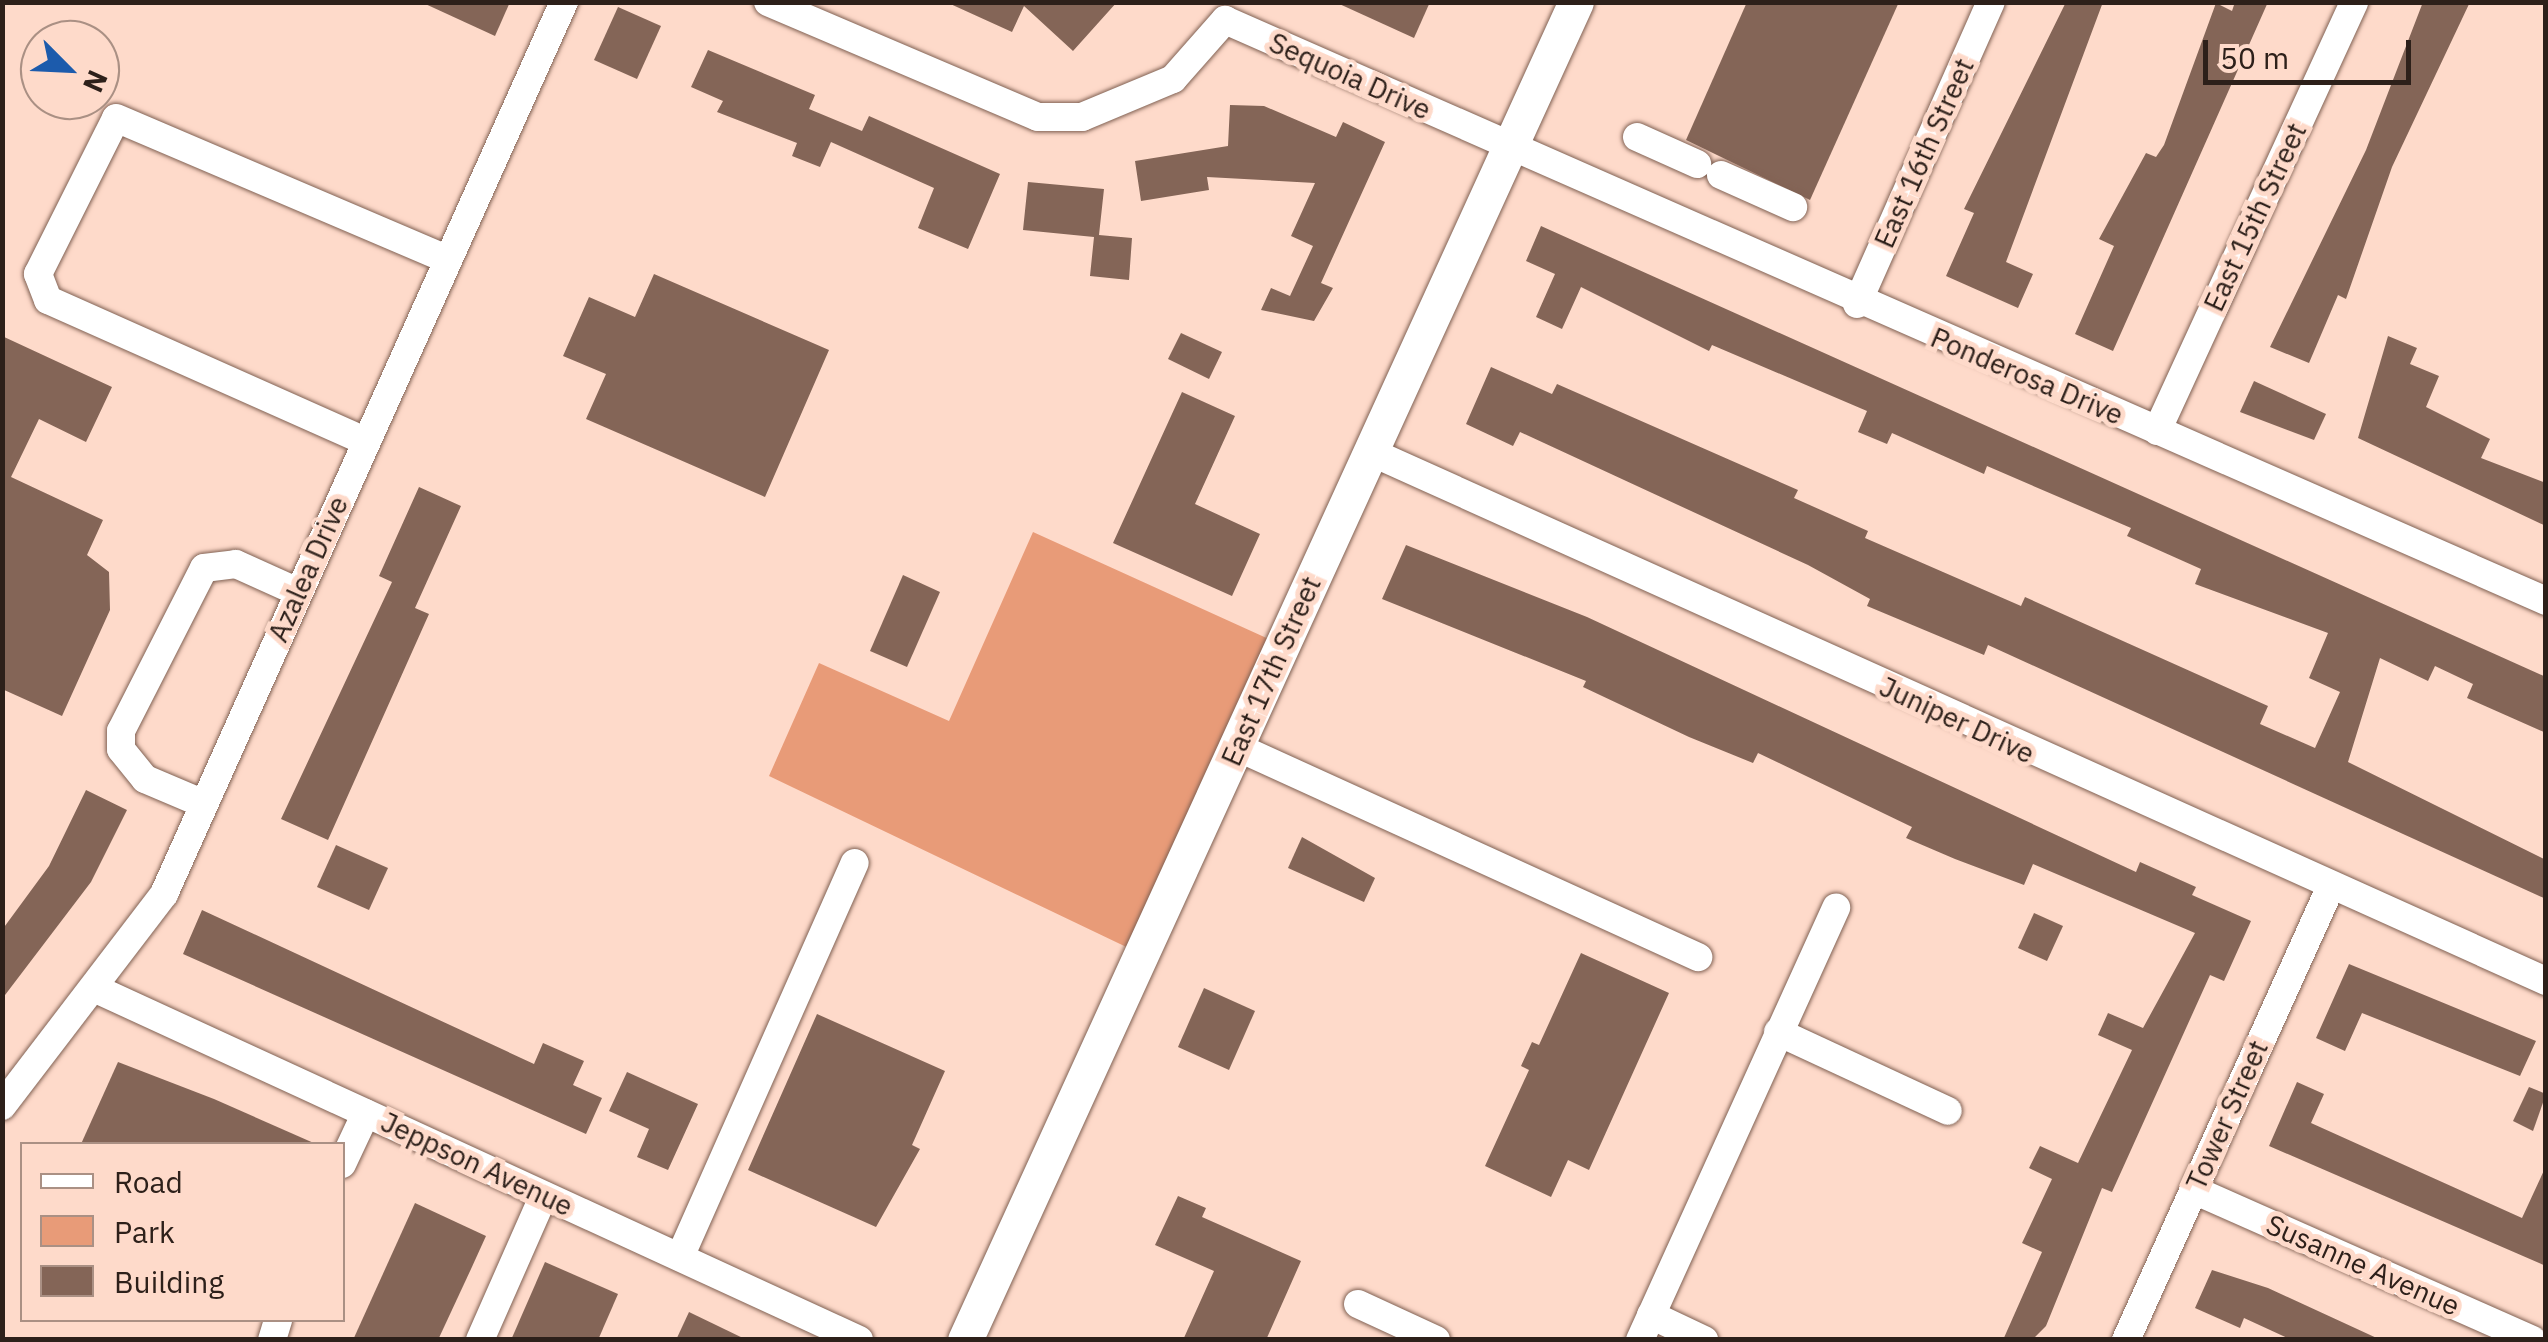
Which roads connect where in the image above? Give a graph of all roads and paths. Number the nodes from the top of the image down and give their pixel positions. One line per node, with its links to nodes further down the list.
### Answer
1 (564, 2): 10 (street, Azalea Drive)
2 (768, 2): 6 (street, Sequoia Drive)
3 (1576, 2): 8 (main road, East 17th Street)
4 (1991, 2): 11 (street, East 16th Street)
5 (2354, 2): 12 (street, East 15th Street)
6 (1223, 12): 8 (street, Sequoia Drive)
7 (1637, 137): 9 (street)
8 (1510, 147): 11 (street, Ponderosa Drive); 14 (main road, East 17th Street)
9 (1792, 207)
10 (446, 259): 13 (street, Azalea Drive); 13 (street)
11 (1857, 304): 12 (street, Ponderosa Drive)
12 (2157, 431): 16 (street, Ponderosa Drive)
13 (365, 442): 15 (street, Azalea Drive)
14 (1370, 452): 17 (main road, East 17th Street); 20 (street, Juniper Drive)
15 (298, 592): 18 (street, Azalea Drive); 18 (street)
16 (2546, 601)
17 (1237, 747): 22 (street); 37 (main road, East 17th Street)
18 (204, 804): 24 (street, Azalea Drive)
19 (854, 863): 32 (street)
20 (2329, 890): 23 (street, Juniper Drive); 30 (street, Tower Street)
21 (1836, 907): 25 (street)
22 (1698, 957)
23 (2546, 981)
24 (96, 989): 26 (street, Azalea Drive); 28 (street, Jeppson Avenue)
25 (1778, 1032): 27 (street); 34 (street)
26 (2, 1106)
27 (1948, 1111)
28 (366, 1113): 29 (street); 31 (street, Jeppson Avenue)
29 (345, 1158)
30 (2194, 1190): 40 (street, Tower Street); 41 (street, Susanne Avenue)
31 (544, 1195): 32 (street, Jeppson Avenue); 35 (street)
32 (680, 1258): 36 (street, Jeppson Avenue)
33 (1358, 1304): 38 (street)
34 (1646, 1327): 39 (street)
35 (480, 1340)
36 (859, 1340)
37 (965, 1340)
38 (1436, 1340)
39 (1704, 1340)
40 (2126, 1340)
41 (2532, 1340)

